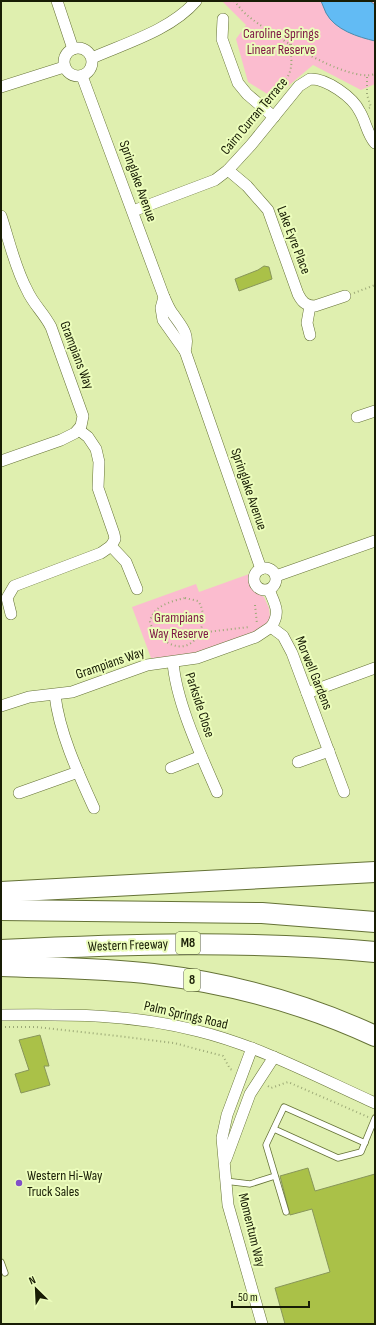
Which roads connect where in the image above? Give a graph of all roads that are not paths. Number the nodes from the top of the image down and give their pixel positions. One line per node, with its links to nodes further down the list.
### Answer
1 (57, 1): 4 (street)
2 (196, 1): 5 (street)
3 (223, 19): 9 (street)
4 (73, 49): 5 (street); 6 (street)
5 (92, 58): 7 (street)
6 (64, 67): 7 (street); 8 (street)
7 (82, 76): 12 (street, Springlake Avenue)
8 (1, 87)
9 (274, 117): 10 (street, Cairn Curran Terrace); 11 (street, Cairn Curran Terrace)
10 (375, 143)
11 (228, 170): 12 (street, Cairn Curran Terrace); 15 (street, Lake Eyre Place)
12 (133, 211): 23 (street, Springlake Avenue)
13 (1, 216): 19 (street, Grampians Way)
14 (345, 296): 15 (street)
15 (310, 306): 16 (street)
16 (310, 335)
17 (375, 411): 18 (street)
18 (357, 417)
19 (79, 430): 20 (street); 22 (street)
20 (1, 461)
21 (375, 541): 24 (street)
22 (111, 546): 25 (street); 27 (street)
23 (261, 569): 24 (street); 26 (street)
24 (276, 576): 26 (street)
25 (137, 590)
26 (269, 590): 29 (street)
27 (4, 593): 28 (street)
28 (11, 614)
29 (271, 627): 30 (street, Grampians Way); 32 (street, Morwell Gardens)
30 (173, 662): 33 (street, Grampians Way); 36 (street, Parkside Close)
31 (375, 668): 32 (street)
32 (307, 693): 35 (street, Morwell Gardens)
33 (55, 695): 34 (street, Grampians Way); 39 (street)
34 (1, 706)
35 (329, 751): 37 (street); 41 (street, Morwell Gardens)
36 (201, 756): 38 (street, Parkside Close); 40 (street, Parkside Close)
37 (298, 762)
38 (171, 768)
39 (78, 772): 42 (street); 43 (street)
40 (217, 792)
41 (344, 792)
42 (19, 793)
43 (94, 808)
44 (375, 872): 45 (highway)
45 (1, 892)
46 (1, 910): 47 (highway, M8)
47 (375, 922)
48 (1, 950): 49 (highway, Western Freeway / M8)
49 (375, 952)
50 (1, 966): 52 (highway, 8)
51 (1, 1015): 53 (street, Palm Springs Road)
52 (375, 1036)
53 (252, 1048): 54 (street, Palm Springs Road); 59 (street, Momentum Way)
54 (274, 1057): 55 (street, Palm Springs Road); 59 (street, Momentum Way)
55 (375, 1103)
56 (375, 1119): 58 (lane)
57 (274, 1129): 58 (lane); 58 (lane); 60 (lane)
58 (365, 1143)
59 (223, 1165): 61 (street, Momentum Way)
60 (275, 1176): 61 (lane); 62 (lane)
61 (225, 1181): 65 (street, Momentum Way)
62 (286, 1212)
63 (1, 1262): 64 (lane)
64 (4, 1273)
65 (262, 1324)

